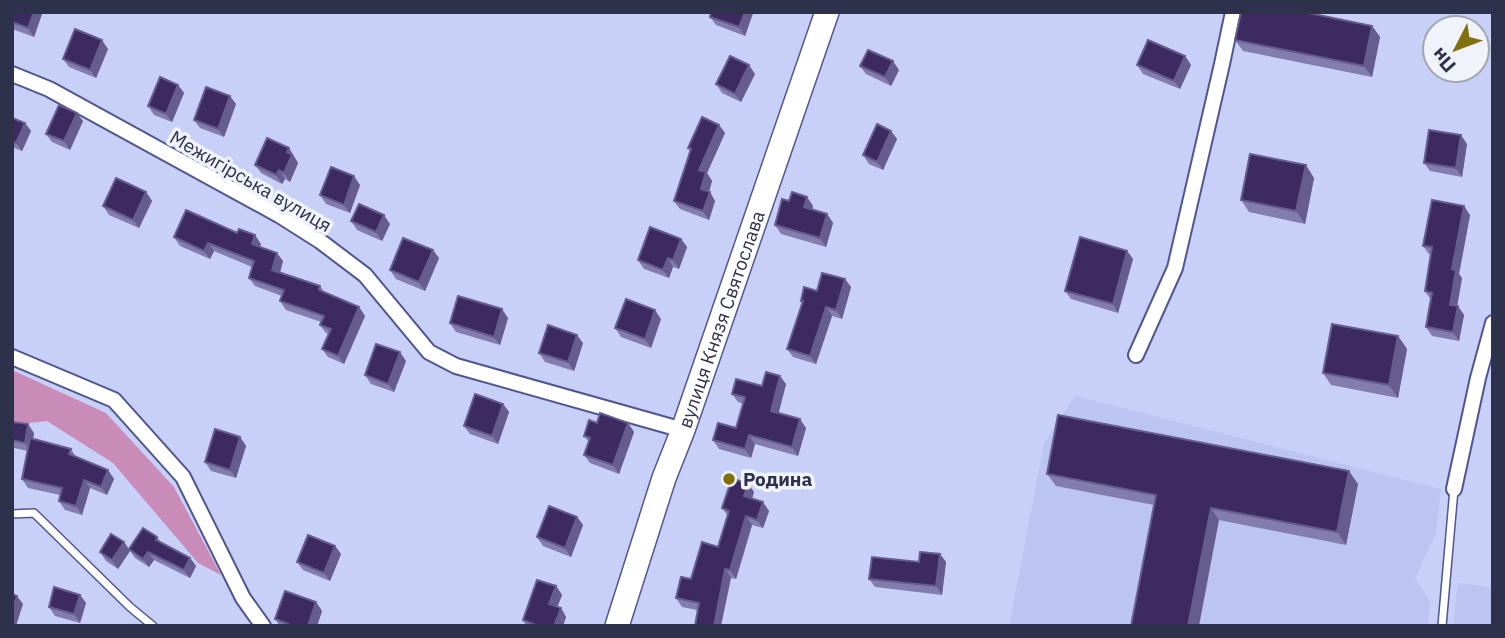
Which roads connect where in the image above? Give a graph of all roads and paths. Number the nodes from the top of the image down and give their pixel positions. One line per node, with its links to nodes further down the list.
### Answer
1 (827, 12): 7 (main road, вулиця Князя Святослава)
2 (1233, 12): 5 (street)
3 (12, 74): 7 (street, Межигірська вулиця)
4 (1493, 323): 8 (street)
5 (1136, 355)
6 (12, 357): 11 (street)
7 (683, 430): 12 (main road, вулиця Князя Святослава)
8 (1454, 489): 13 (lane)
9 (12, 514): 10 (lane)
10 (153, 626)
11 (263, 626)
12 (617, 626)
13 (1442, 626)

